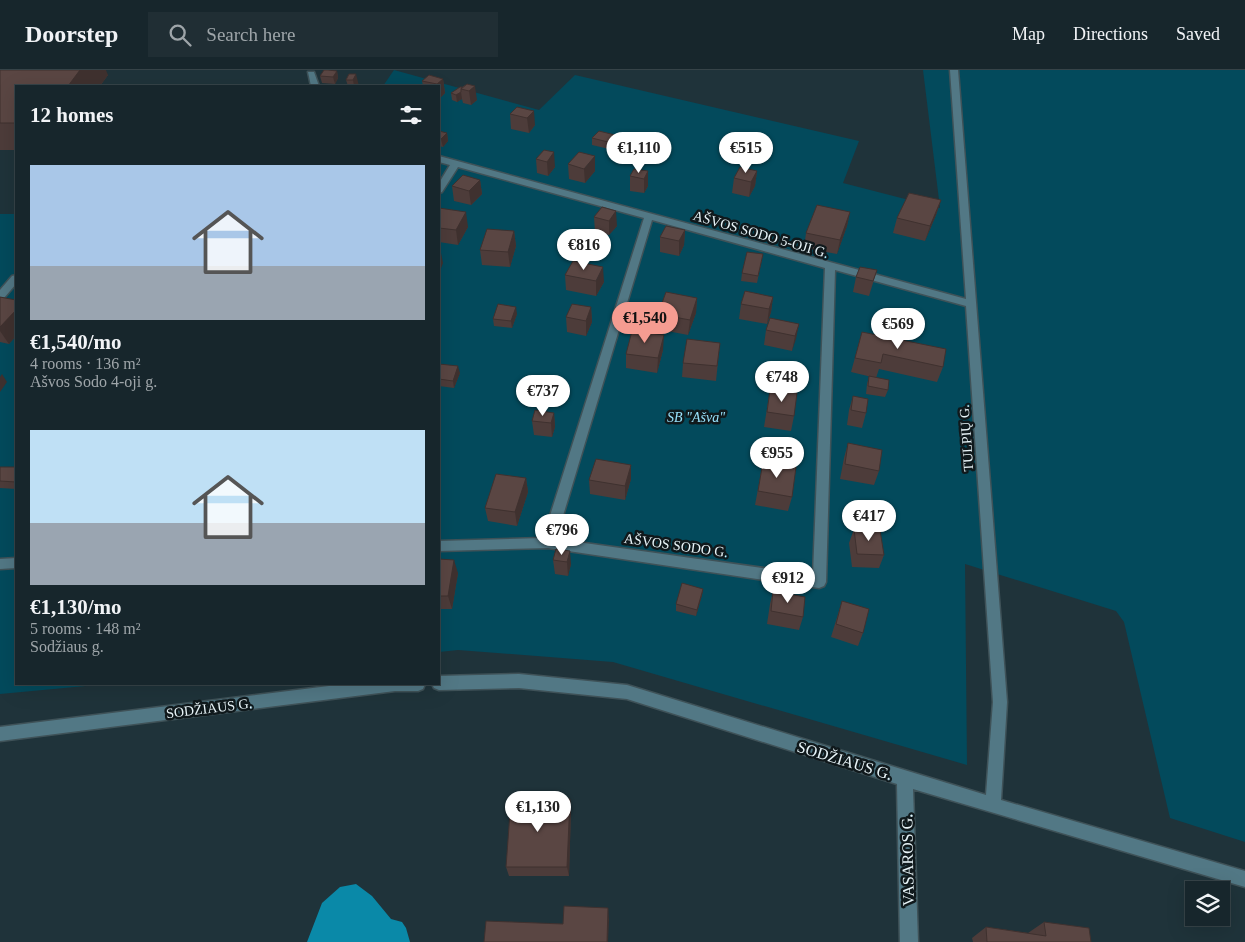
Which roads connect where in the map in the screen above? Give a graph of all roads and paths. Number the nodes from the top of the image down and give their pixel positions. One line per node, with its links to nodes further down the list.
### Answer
1 (954, 70): 11 (street, TULPIŲ G.)
2 (311, 74): 3 (street)
3 (315, 85)
4 (440, 159): 5 (street, AŠVOS SODO 5-OJI G.)
5 (456, 163): 6 (street); 7 (street, AŠVOS SODO 5-OJI G.)
6 (440, 188)
7 (649, 216): 8 (street, AŠVOS SODO 5-OJI G.); 12 (street)
8 (830, 266): 11 (street); 16 (street, AŠVOS SODO 5-OJI G.)
9 (15, 280): 10 (street)
10 (3, 298)
11 (972, 304): 21 (street, TULPIŲ G.)
12 (548, 543): 13 (street, AŠVOS SODO G.); 16 (street, AŠVOS SODO G.)
13 (440, 546)
14 (15, 563): 15 (street)
15 (0, 564)
16 (819, 582)
17 (440, 683): 20 (street, SODŽIAUS G.)
18 (387, 685): 19 (street, SODŽIAUS G.)
19 (0, 734)
20 (905, 779): 21 (street, SODŽIAUS G.); 23 (street, VASAROS G.)
21 (994, 805): 22 (street, SODŽIAUS G.)
22 (1245, 879)
23 (909, 942)

